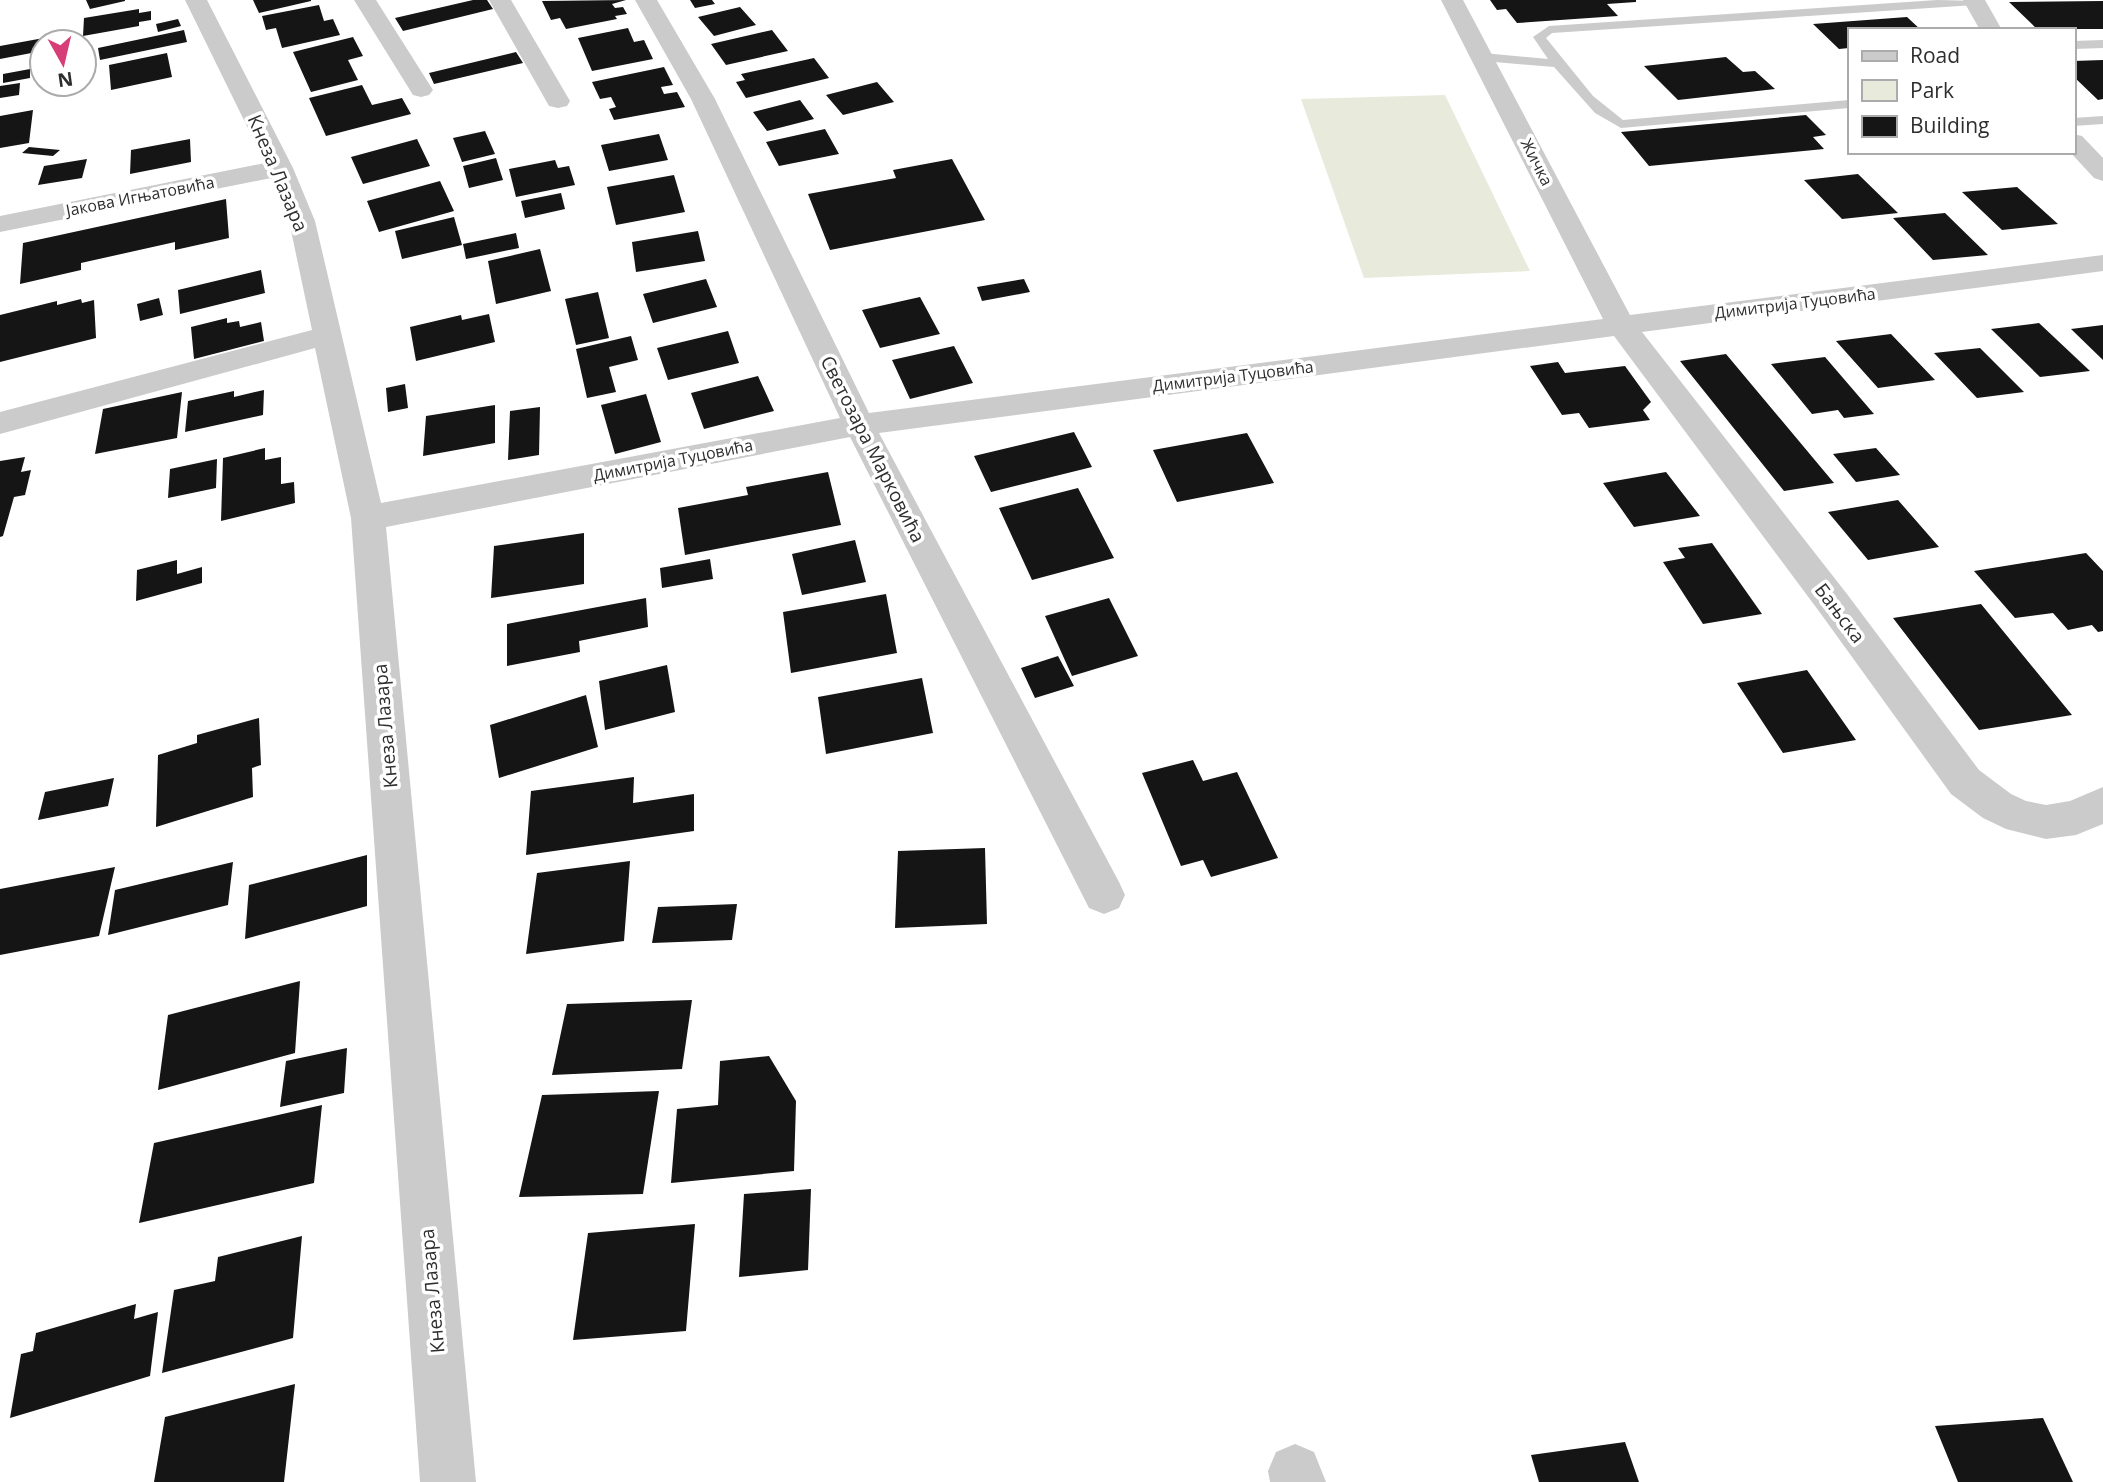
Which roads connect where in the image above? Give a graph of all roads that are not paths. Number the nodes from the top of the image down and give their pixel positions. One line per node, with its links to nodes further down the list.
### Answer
1 (196, 0): 18 (street, Кнеза Лазара)
2 (365, 0): 12 (street)
3 (500, 0): 13 (street)
4 (646, 0): 25 (street, Светозара Марковића)
5 (1452, 0): 10 (street, Жичка)
6 (1974, 1): 7 (street); 11 (lane)
7 (1991, 28)
8 (2103, 44): 9 (lane)
9 (2075, 45)
10 (1483, 58): 11 (lane); 22 (street, Жичка)
11 (1556, 63): 14 (lane)
12 (421, 90)
13 (558, 101)
14 (1848, 104)
15 (2103, 120): 16 (lane)
16 (2075, 122)
17 (2075, 143): 19 (street)
18 (280, 168): 20 (street, Јакова Игњатовића); 23 (street, Кнеза Лазара)
19 (2103, 173)
20 (0, 225)
21 (2103, 263): 22 (street, Димитрија Туцовића)
22 (1621, 325): 25 (street, Димитрија Туцовића); 27 (street, Бањска)
23 (329, 335): 24 (street); 26 (street, Кнеза Лазара)
24 (0, 423)
25 (859, 425): 26 (street, Димитрија Туцовића); 28 (street, Светозара Марковића)
26 (368, 518): 29 (street, Кнеза Лазара)
27 (2103, 804)
28 (1104, 895)
29 (448, 1482)

